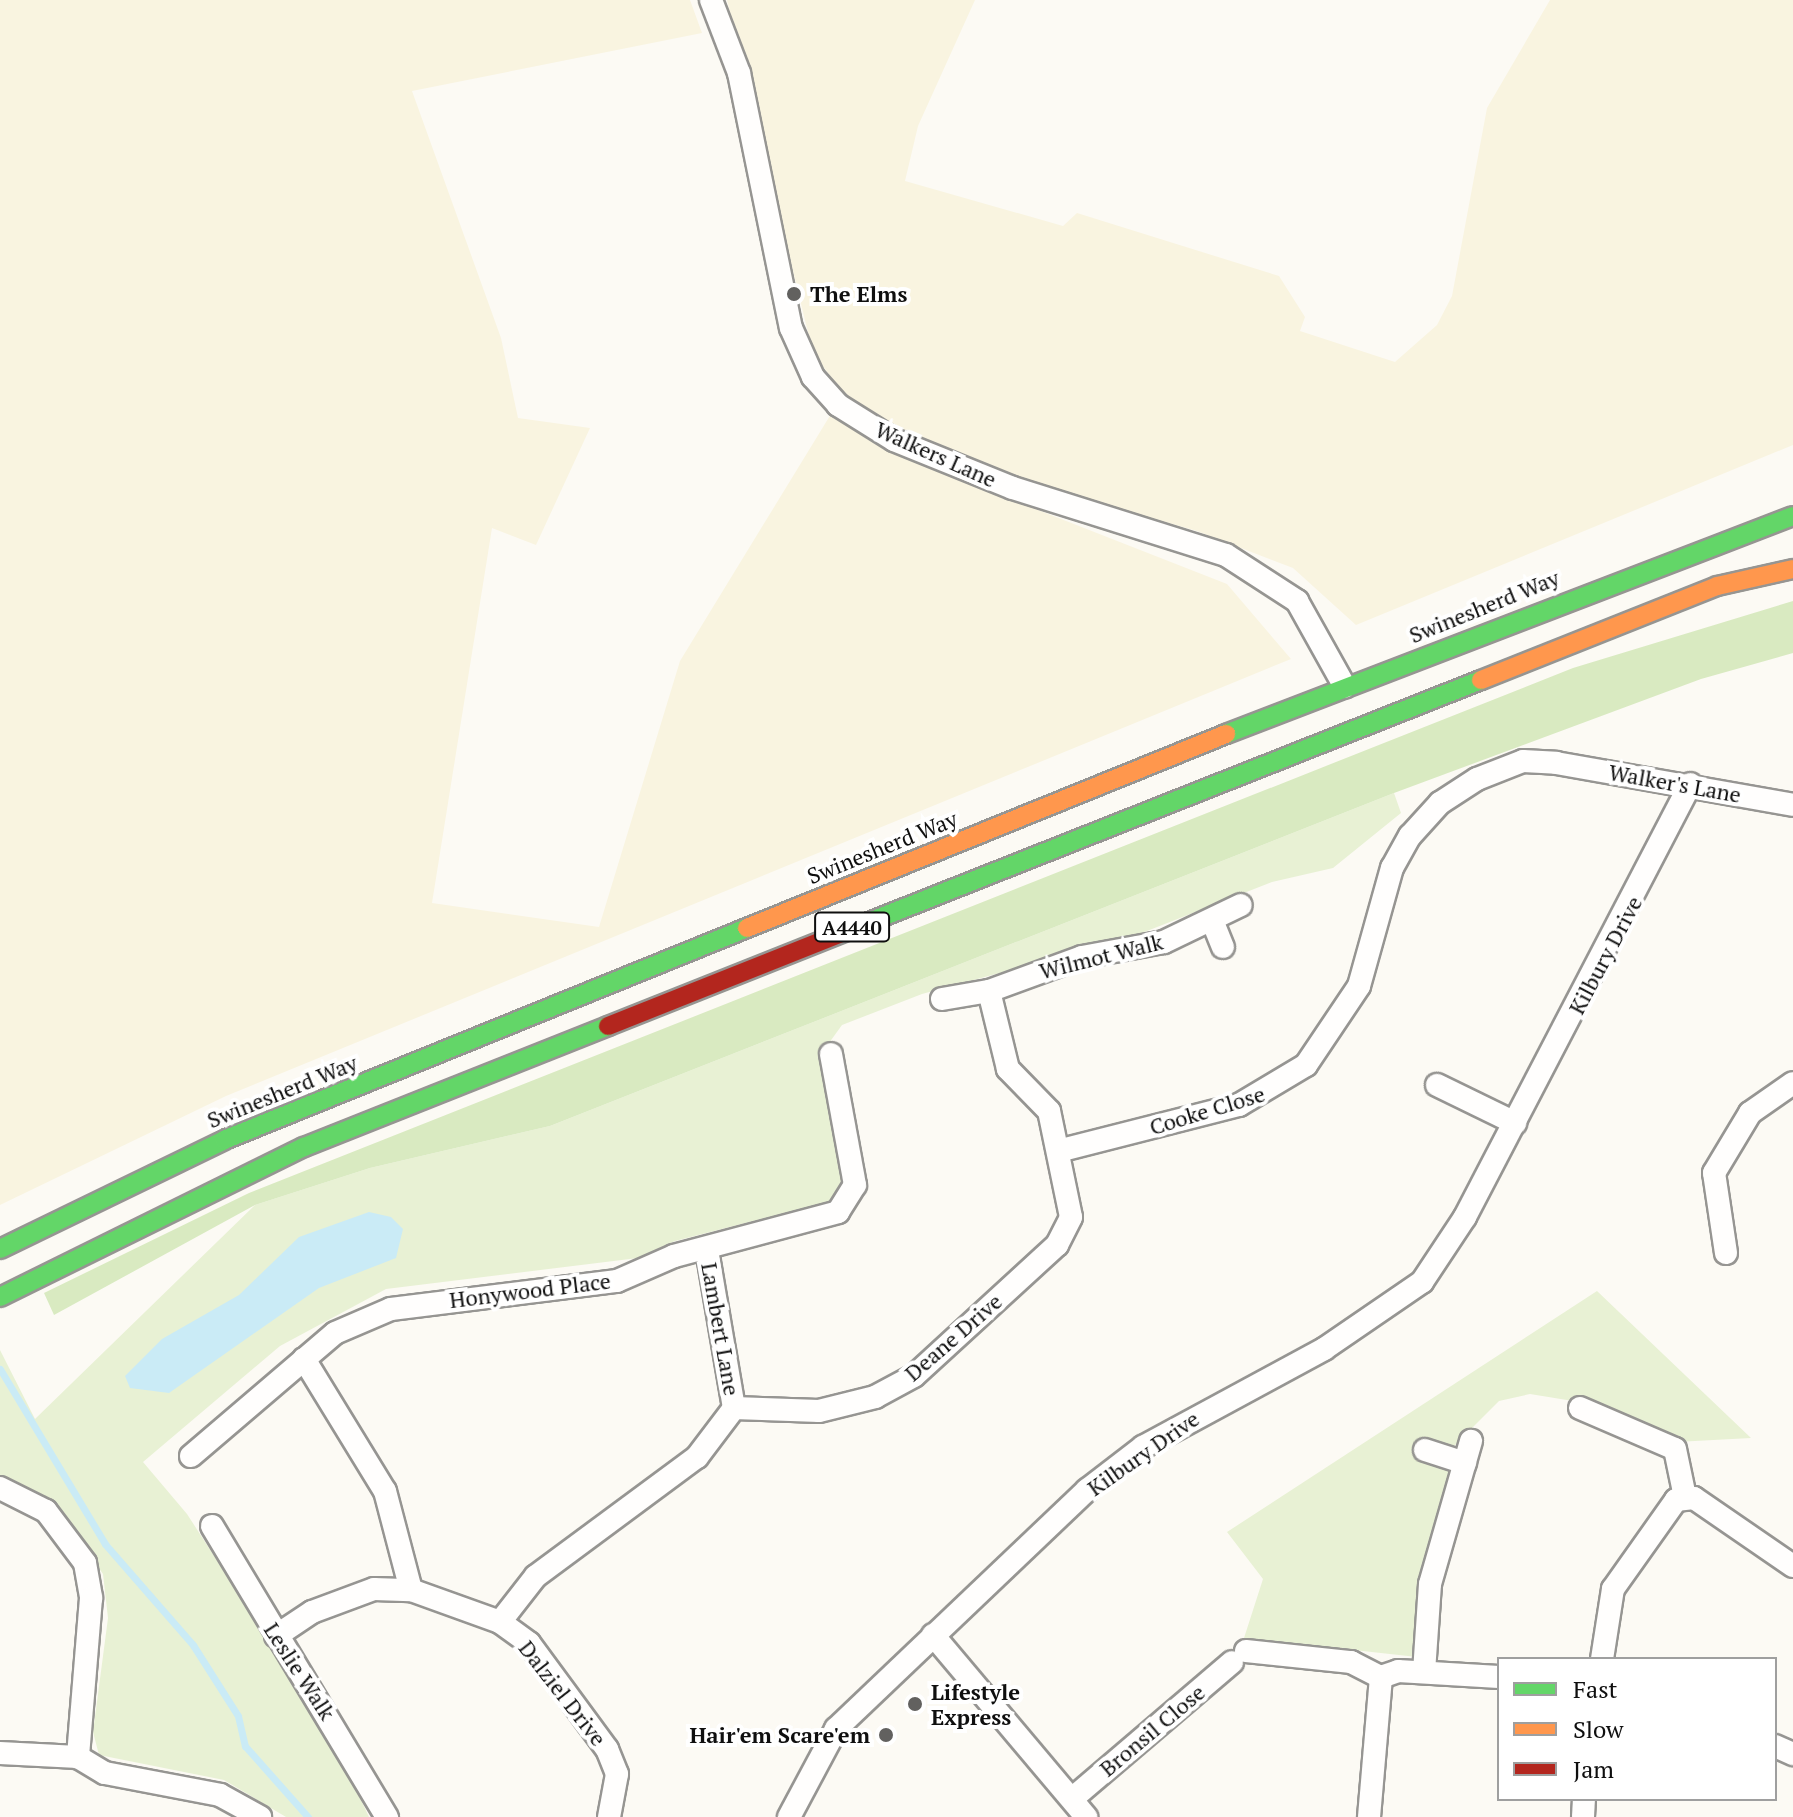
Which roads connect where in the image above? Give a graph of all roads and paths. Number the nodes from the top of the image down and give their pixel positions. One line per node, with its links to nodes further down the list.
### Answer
1 (711, 0): 4 (street, Walkers Lane)
2 (1793, 516): 4 (highway, Swinesherd Way / A4440)
3 (1793, 569): 21 (highway, A4440)
4 (1345, 687): 18 (highway, Swinesherd Way / A4440)
5 (1556, 763): 6 (street, Walker's Lane); 17 (street, Cooke Close)
6 (1690, 784): 7 (street, Walker's Lane); 16 (street, Kilbury Drive)
7 (1793, 805)
8 (1241, 905): 9 (street, Wilmot Walk)
9 (1212, 920): 10 (street); 11 (street, Wilmot Walk)
10 (1223, 947)
11 (989, 991): 12 (street, Wilmot Walk); 17 (street, Deane Drive)
12 (942, 999)
13 (831, 1054): 19 (street, Honywood Place)
14 (1793, 1083): 20 (street)
15 (1437, 1085): 16 (street)
16 (1515, 1123): 33 (street, Kilbury Drive)
17 (1058, 1151): 23 (street, Deane Drive)
18 (0, 1249)
19 (707, 1250): 22 (street, Honywood Place); 23 (street, Lambert Lane)
20 (1726, 1253)
21 (0, 1297)
22 (304, 1359): 26 (street, Honywood Place); 31 (street)
23 (734, 1408): 32 (street)
24 (1580, 1408): 28 (street)
25 (1425, 1450): 36 (street)
26 (191, 1456)
27 (0, 1488): 40 (street)
28 (1685, 1497): 30 (street); 35 (street)
29 (212, 1526): 34 (street, Leslie Walk)
30 (1793, 1566)
31 (411, 1590): 32 (street, Dalziel Drive); 34 (street, Dalziel Drive)
32 (500, 1622): 44 (street, Dalziel Drive)
33 (933, 1635): 41 (street); 45 (street, Kilbury Drive)
34 (276, 1636): 43 (street, Leslie Walk)
35 (1602, 1657)
36 (1424, 1672): 37 (street); 38 (street)
37 (1381, 1677): 41 (street, Bronsil Close); 46 (street)
38 (1497, 1677)
39 (0, 1753): 40 (street)
40 (78, 1757): 42 (street)
41 (1079, 1808)
42 (260, 1817)
43 (387, 1817)
44 (609, 1817)
45 (789, 1817)
46 (1369, 1817)

